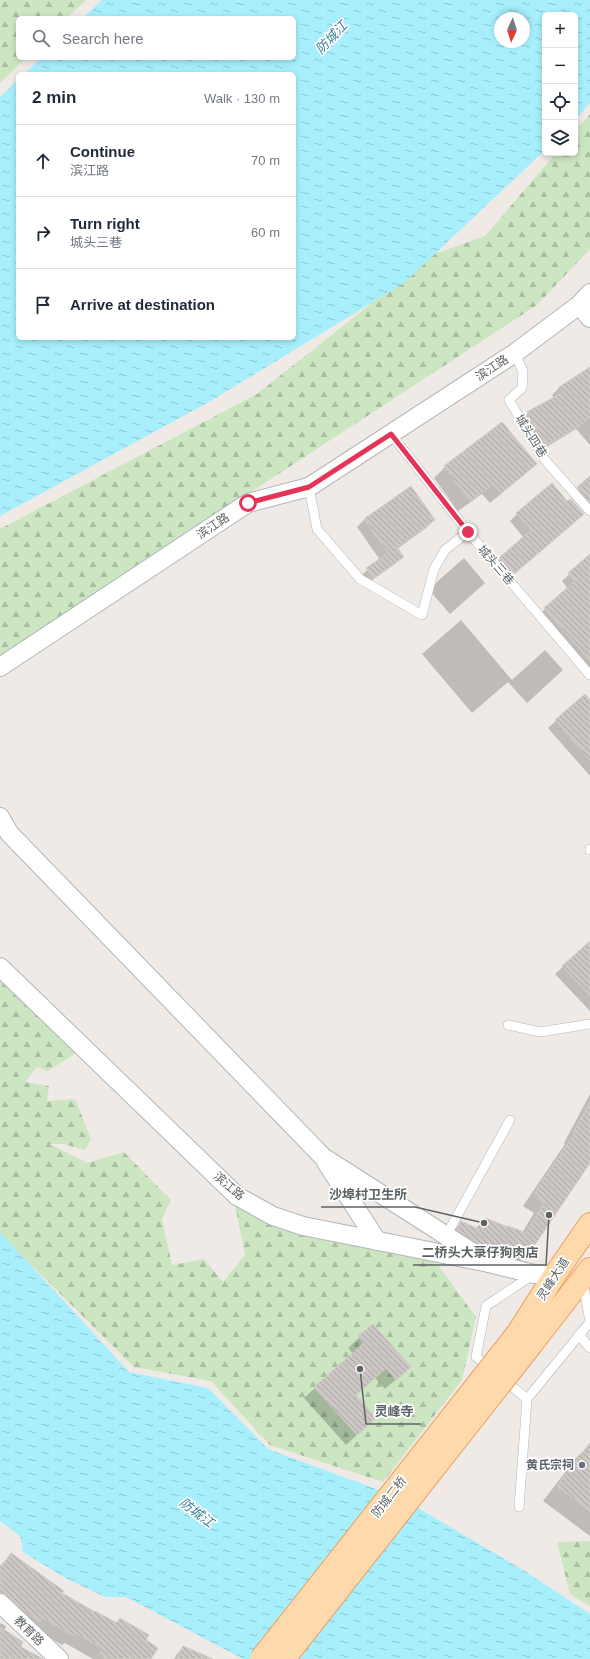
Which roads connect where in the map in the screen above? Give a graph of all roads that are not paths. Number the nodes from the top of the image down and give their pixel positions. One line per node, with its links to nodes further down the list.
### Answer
1 (586, 306): 2 (street, 滨江路)
2 (515, 353): 3 (street, 滨江路); 5 (lane, 城头四巷)
3 (391, 434): 4 (street, 滨江路); 6 (lane, 城头三巷)
4 (309, 487): 6 (lane); 7 (street, 滨江路)
5 (590, 511)
6 (468, 532): 8 (lane, 城头三巷)
7 (0, 667)
8 (590, 675)
9 (0, 817): 14 (street)
10 (0, 967): 17 (street, 滨江路)
11 (590, 1024): 12 (lane)
12 (508, 1025)
13 (510, 1120): 16 (lane)
14 (323, 1157): 16 (street); 17 (street)
15 (590, 1224): 20 (main road, 灵峰大道)
16 (446, 1236): 18 (street)
17 (377, 1241): 18 (street, 滨江路)
18 (489, 1264): 20 (street, 滨江路)
19 (586, 1274): 21 (lane); 22 (main road, 灵峰大道)
20 (544, 1275): 22 (main road, 灵峰大道); 24 (lane)
21 (580, 1335): 23 (lane); 24 (lane)
22 (524, 1340): 28 (main road, 防城二桥, bridge); 29 (main road, 防城二桥, bridge)
23 (590, 1348)
24 (527, 1399): 25 (lane)
25 (519, 1507)
26 (0, 1603): 27 (street, 教育路)
27 (58, 1659)
28 (261, 1659)
29 (284, 1659)

